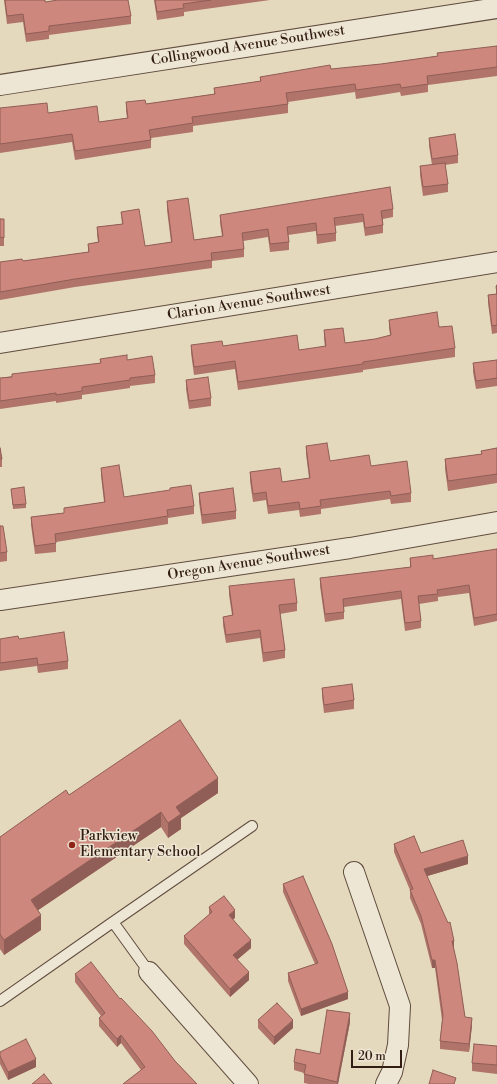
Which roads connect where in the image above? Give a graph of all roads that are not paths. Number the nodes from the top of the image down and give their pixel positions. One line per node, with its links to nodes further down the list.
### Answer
1 (497, 8): 2 (street, Collingwood Avenue Southwest)
2 (0, 85)
3 (497, 262): 4 (street, Clarion Avenue Southwest)
4 (0, 343)
5 (497, 522): 6 (street, Oregon Avenue Southwest)
6 (0, 600)
7 (252, 826): 9 (lane)
8 (354, 872): 13 (street)
9 (113, 922): 10 (lane); 11 (lane)
10 (149, 972): 12 (street)
11 (0, 1001)
12 (248, 1084)
13 (386, 1084)

